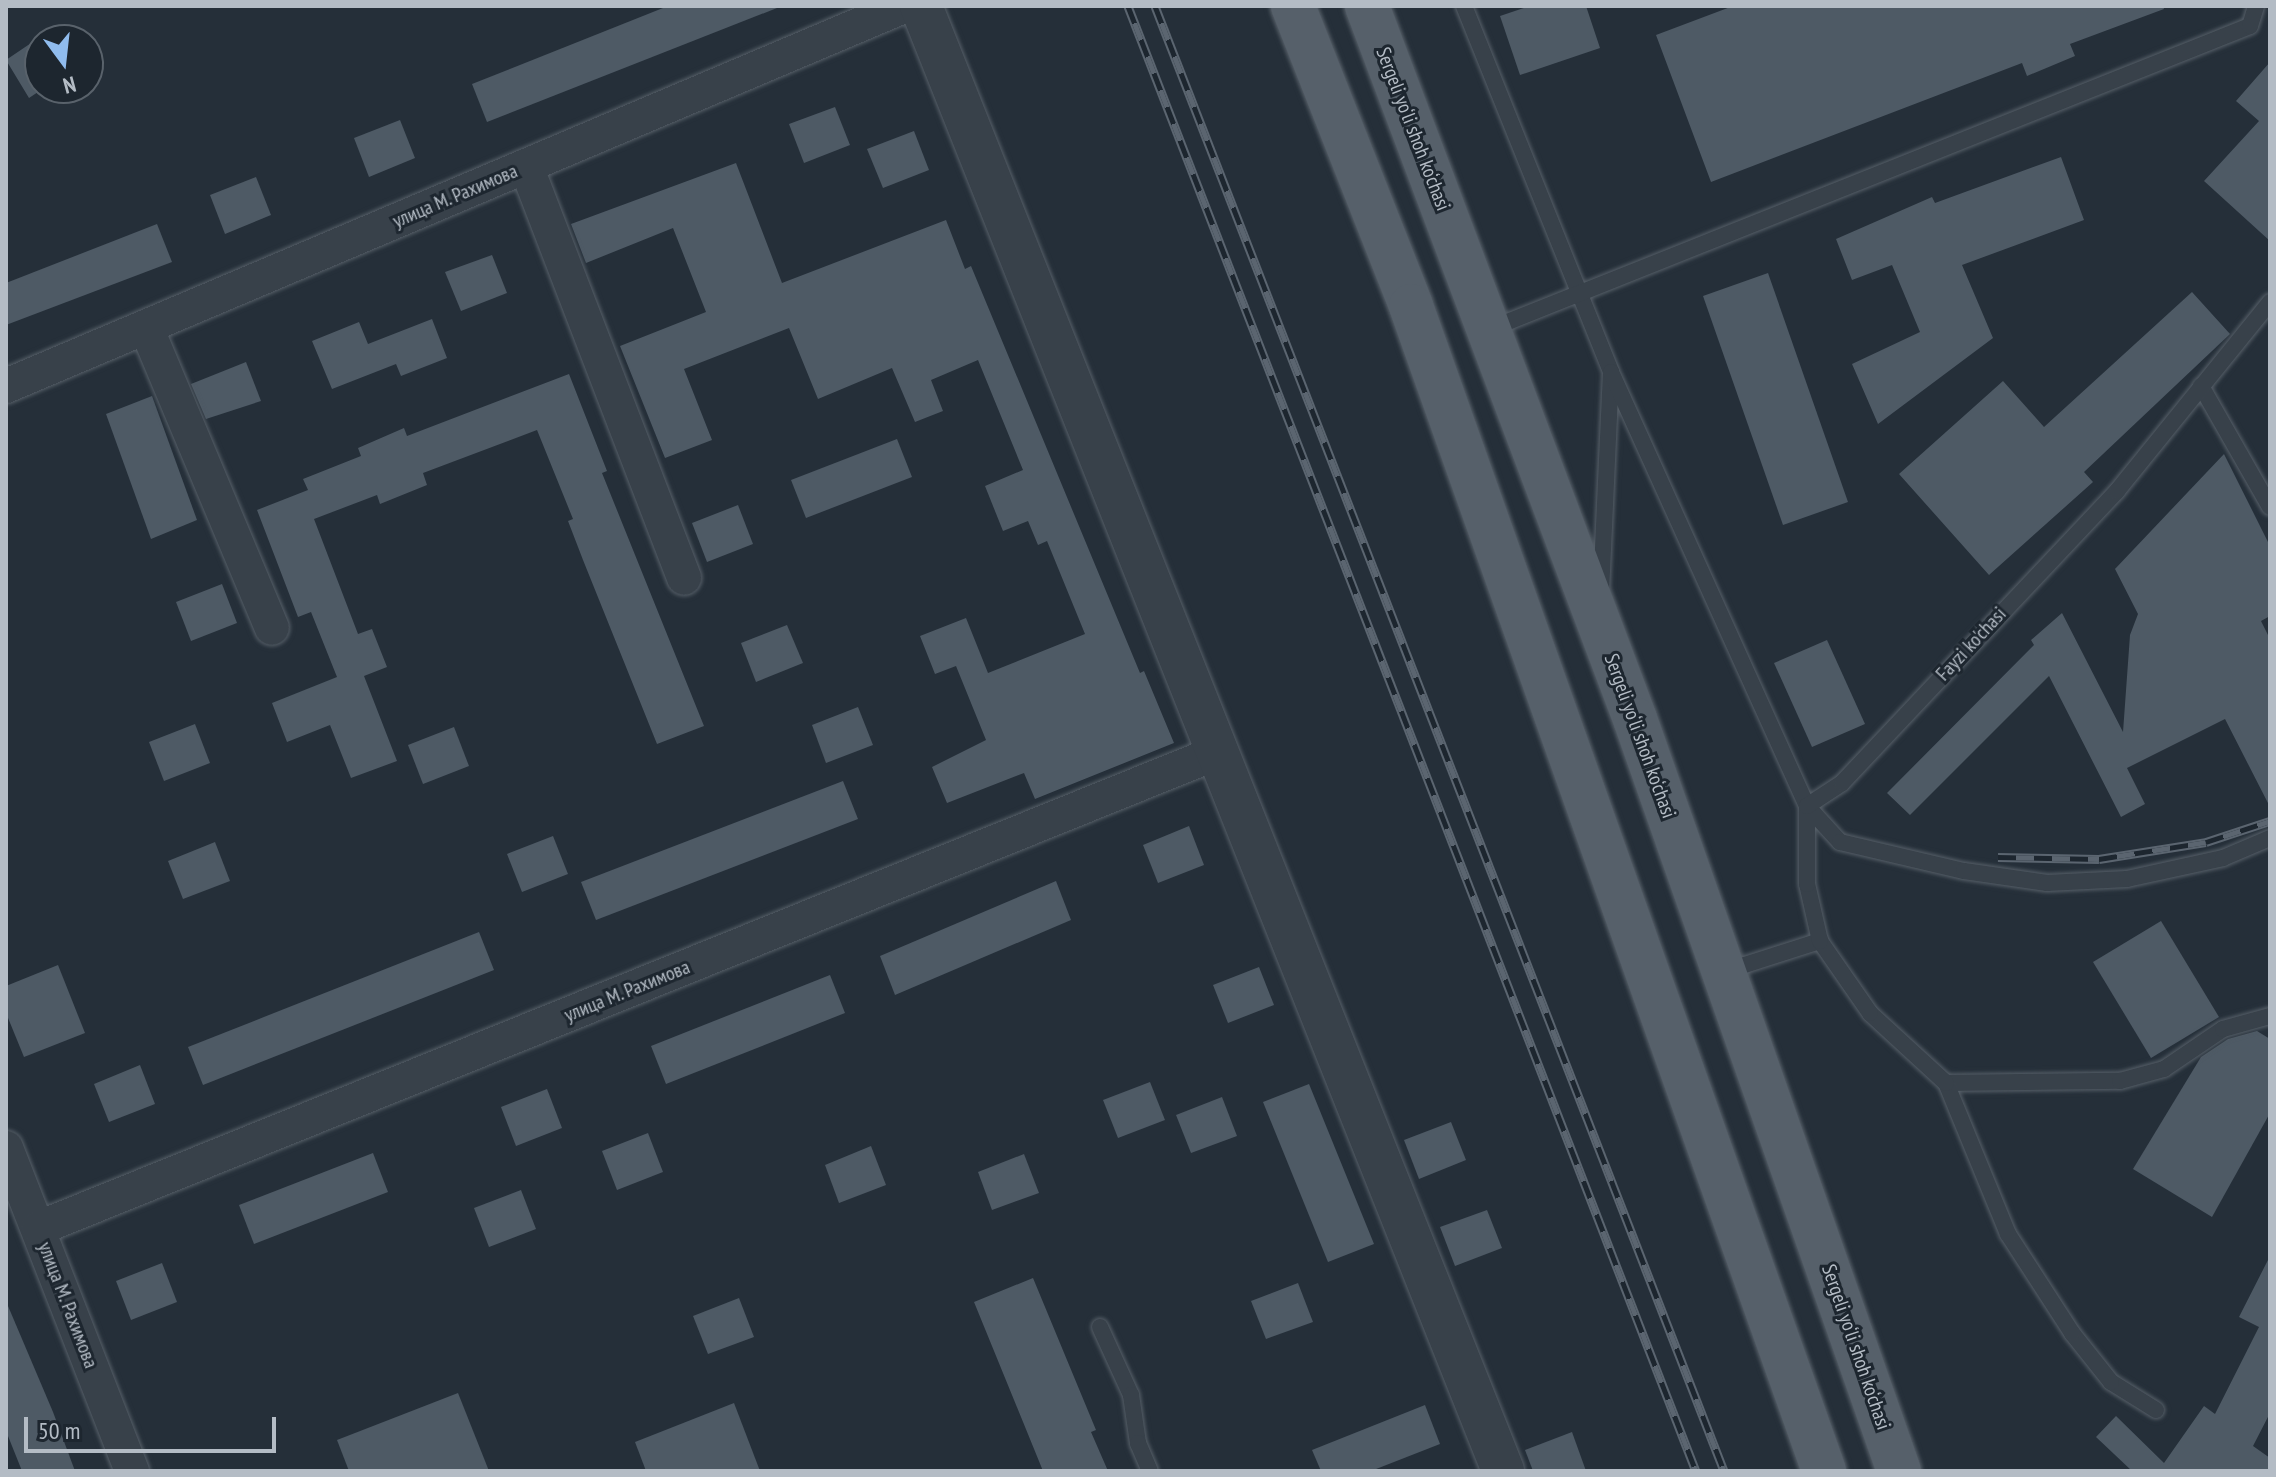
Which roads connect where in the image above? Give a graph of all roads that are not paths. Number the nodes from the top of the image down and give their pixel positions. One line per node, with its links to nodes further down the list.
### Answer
1 (904, 6): 7 (street, улица М. Рахимова)
2 (921, 6): 19 (street)
3 (1293, 6): 33 (main road)
4 (1367, 6): 11 (main road, Sergeli yo‘li shoh ko‘chasi)
5 (1464, 6): 8 (lane)
6 (2256, 6): 8 (lane)
7 (526, 166): 10 (street, улица М. Рахимова); 16 (street)
8 (1579, 291): 11 (lane); 12 (lane)
9 (2270, 302): 14 (lane, Fayzi ko'chasi)
10 (146, 327): 13 (street, улица М. Рахимова); 18 (street)
11 (1489, 330): 17 (main road, Sergeli yo‘li shoh ko‘chasi)
12 (1611, 372): 17 (lane); 20 (lane)
13 (6, 386)
14 (2201, 386): 15 (lane); 20 (lane, Fayzi ko'chasi)
15 (2270, 507)
16 (684, 578)
17 (1599, 623): 23 (main road, Sergeli yo‘li shoh ko‘chasi)
18 (272, 628)
19 (1216, 753): 27 (street, улица М. Рахимова); 32 (street)
20 (1807, 806): 21 (lane); 22 (lane)
21 (2270, 838)
22 (1820, 941): 23 (lane); 25 (lane)
23 (1724, 972): 34 (main road, Sergeli yo‘li shoh ko‘chasi)
24 (2270, 1016): 25 (lane)
25 (1946, 1083): 29 (lane)
26 (6, 1148): 27 (street, улица М. Рахимова)
27 (39, 1228): 30 (street, улица М. Рахимова)
28 (1100, 1327): 31 (lane)
29 (2156, 1410)
30 (132, 1471)
31 (1150, 1471)
32 (1503, 1471)
33 (1824, 1471)
34 (1899, 1471)

